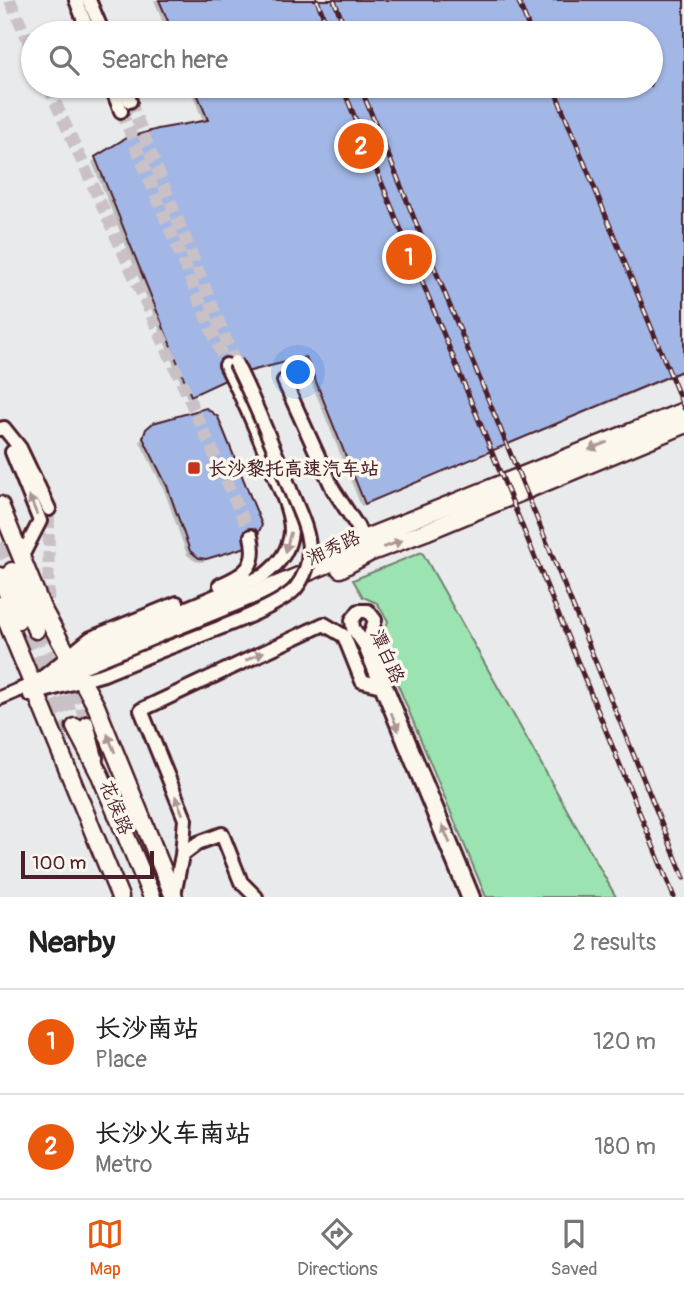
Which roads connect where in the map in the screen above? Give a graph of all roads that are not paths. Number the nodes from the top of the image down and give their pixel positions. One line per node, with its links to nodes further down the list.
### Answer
1 (76, 0): 3 (street)
2 (89, 0): 4 (street)
3 (84, 21)
4 (98, 21)
5 (120, 98): 6 (street)
6 (125, 98)
7 (284, 381): 15 (street)
8 (684, 411): 15 (main road, one-way to 15)
9 (684, 425): 15 (main road, 湘秀路, one-way to 9)
10 (0, 429): 13 (street)
11 (12, 452): 16 (street, one-way to 11)
12 (0, 505): 16 (main road)
13 (49, 509)
14 (251, 536): 19 (street)
15 (366, 546): 19 (main road, 湘秀路)
16 (11, 568): 18 (main road); 19 (main road)
17 (0, 605): 21 (main road)
18 (30, 632)
19 (76, 667): 19 (street, one-way to 19, bridge); 21 (main road, 湘秀路); 25 (main road, one-way to 19)
20 (383, 687): 20 (street, 潭白路); 24 (street, one-way to 20); 30 (street, 潭白路)
21 (35, 689): 22 (street, 湘秀路); 23 (street, 湘秀路); 26 (main road)
22 (0, 698)
23 (0, 707)
24 (182, 855): 25 (street); 29 (street)
25 (174, 896)
26 (120, 897)
27 (132, 897): 28 (main road, 花侯路)
28 (152, 897)
29 (256, 897)
30 (470, 897)

